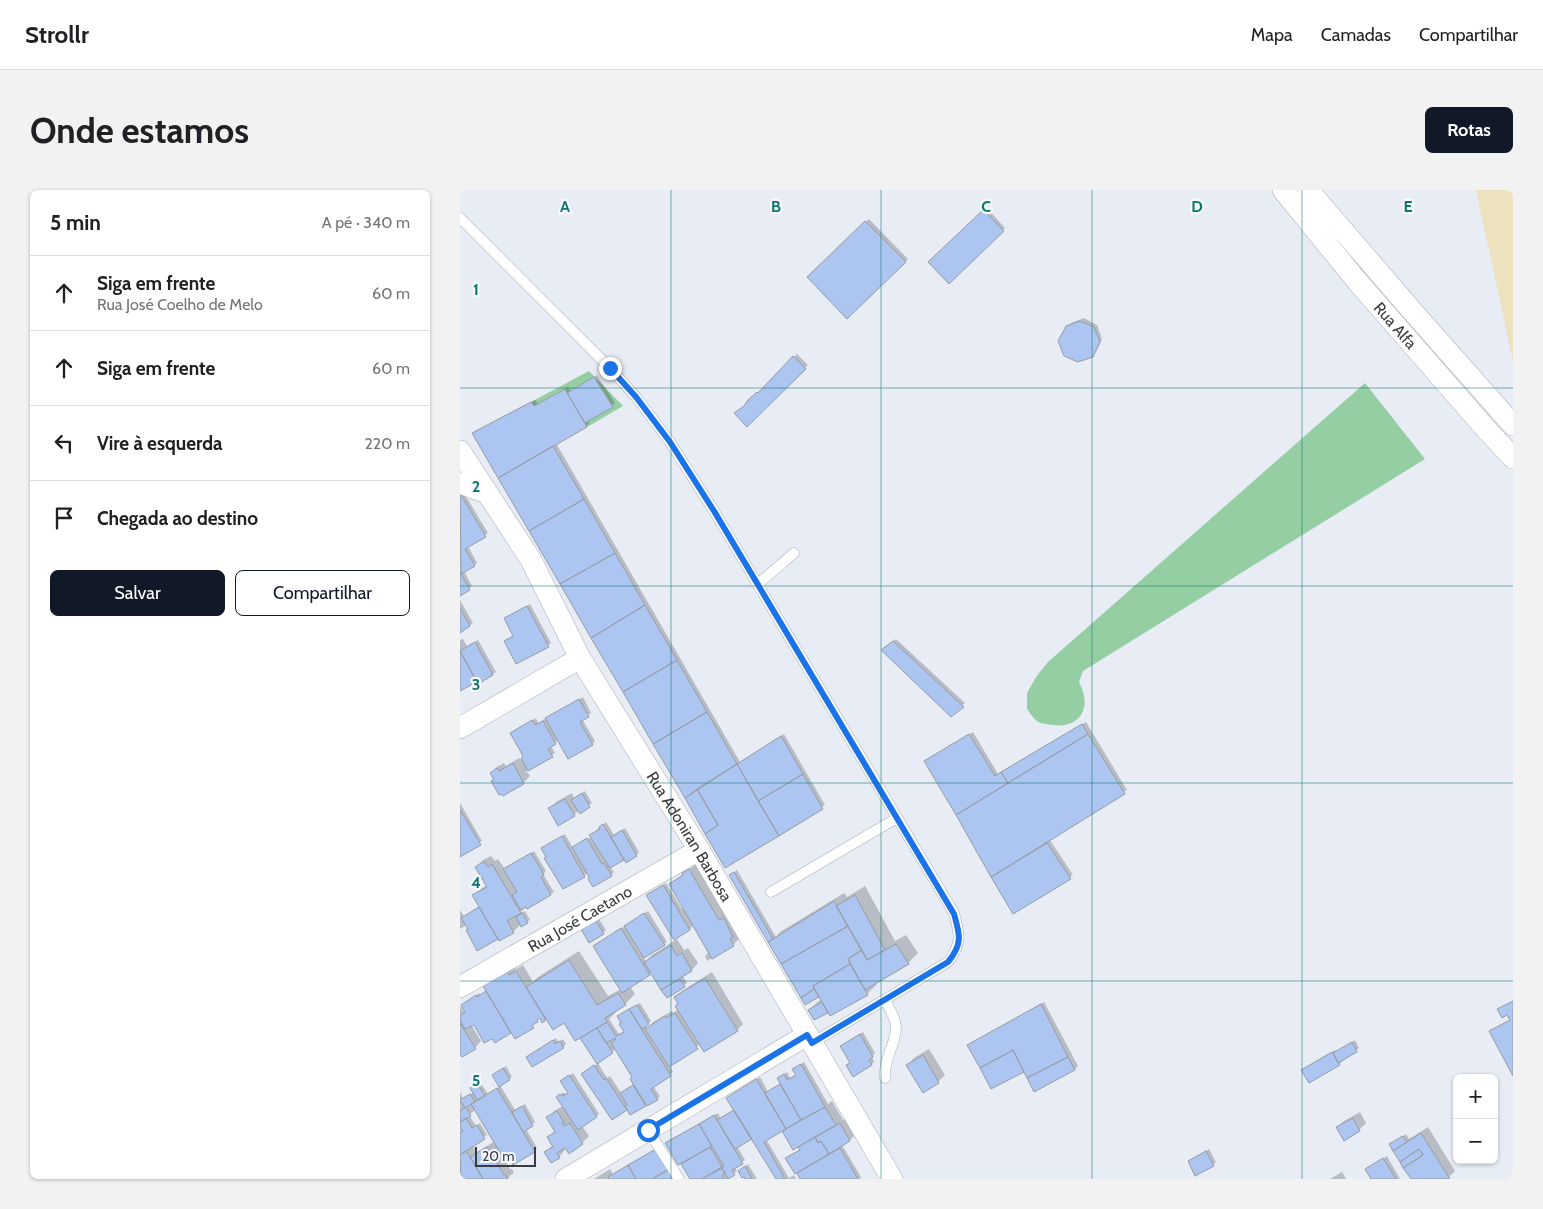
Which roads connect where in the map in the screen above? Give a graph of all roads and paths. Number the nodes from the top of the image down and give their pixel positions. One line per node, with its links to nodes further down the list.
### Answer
1 (1295, 192): 3 (street, Rua Alfa); 5 (street, Rua Alfa)
2 (460, 218): 9 (lane)
3 (1513, 425)
4 (462, 458): 7 (street, Rua Adoniran Barbosa)
5 (1513, 458)
6 (460, 483): 7 (street)
7 (488, 493): 10 (street, Rua Adoniran Barbosa)
8 (794, 553): 9 (lane)
9 (758, 584): 12 (lane)
10 (580, 658): 11 (street); 13 (street, Rua Adoniran Barbosa)
11 (460, 728)
12 (897, 818): 14 (lane); 16 (lane)
13 (699, 850): 15 (street, Rua José Caetano); 17 (street, Rua Adoniran Barbosa)
14 (770, 892)
15 (460, 987)
16 (885, 1000): 17 (lane); 18 (lane)
17 (809, 1039): 19 (street); 22 (street, Rua Adoniran Barbosa)
18 (886, 1078)
19 (648, 1130): 20 (street); 21 (lane)
20 (566, 1179)
21 (679, 1179)
22 (892, 1179)

